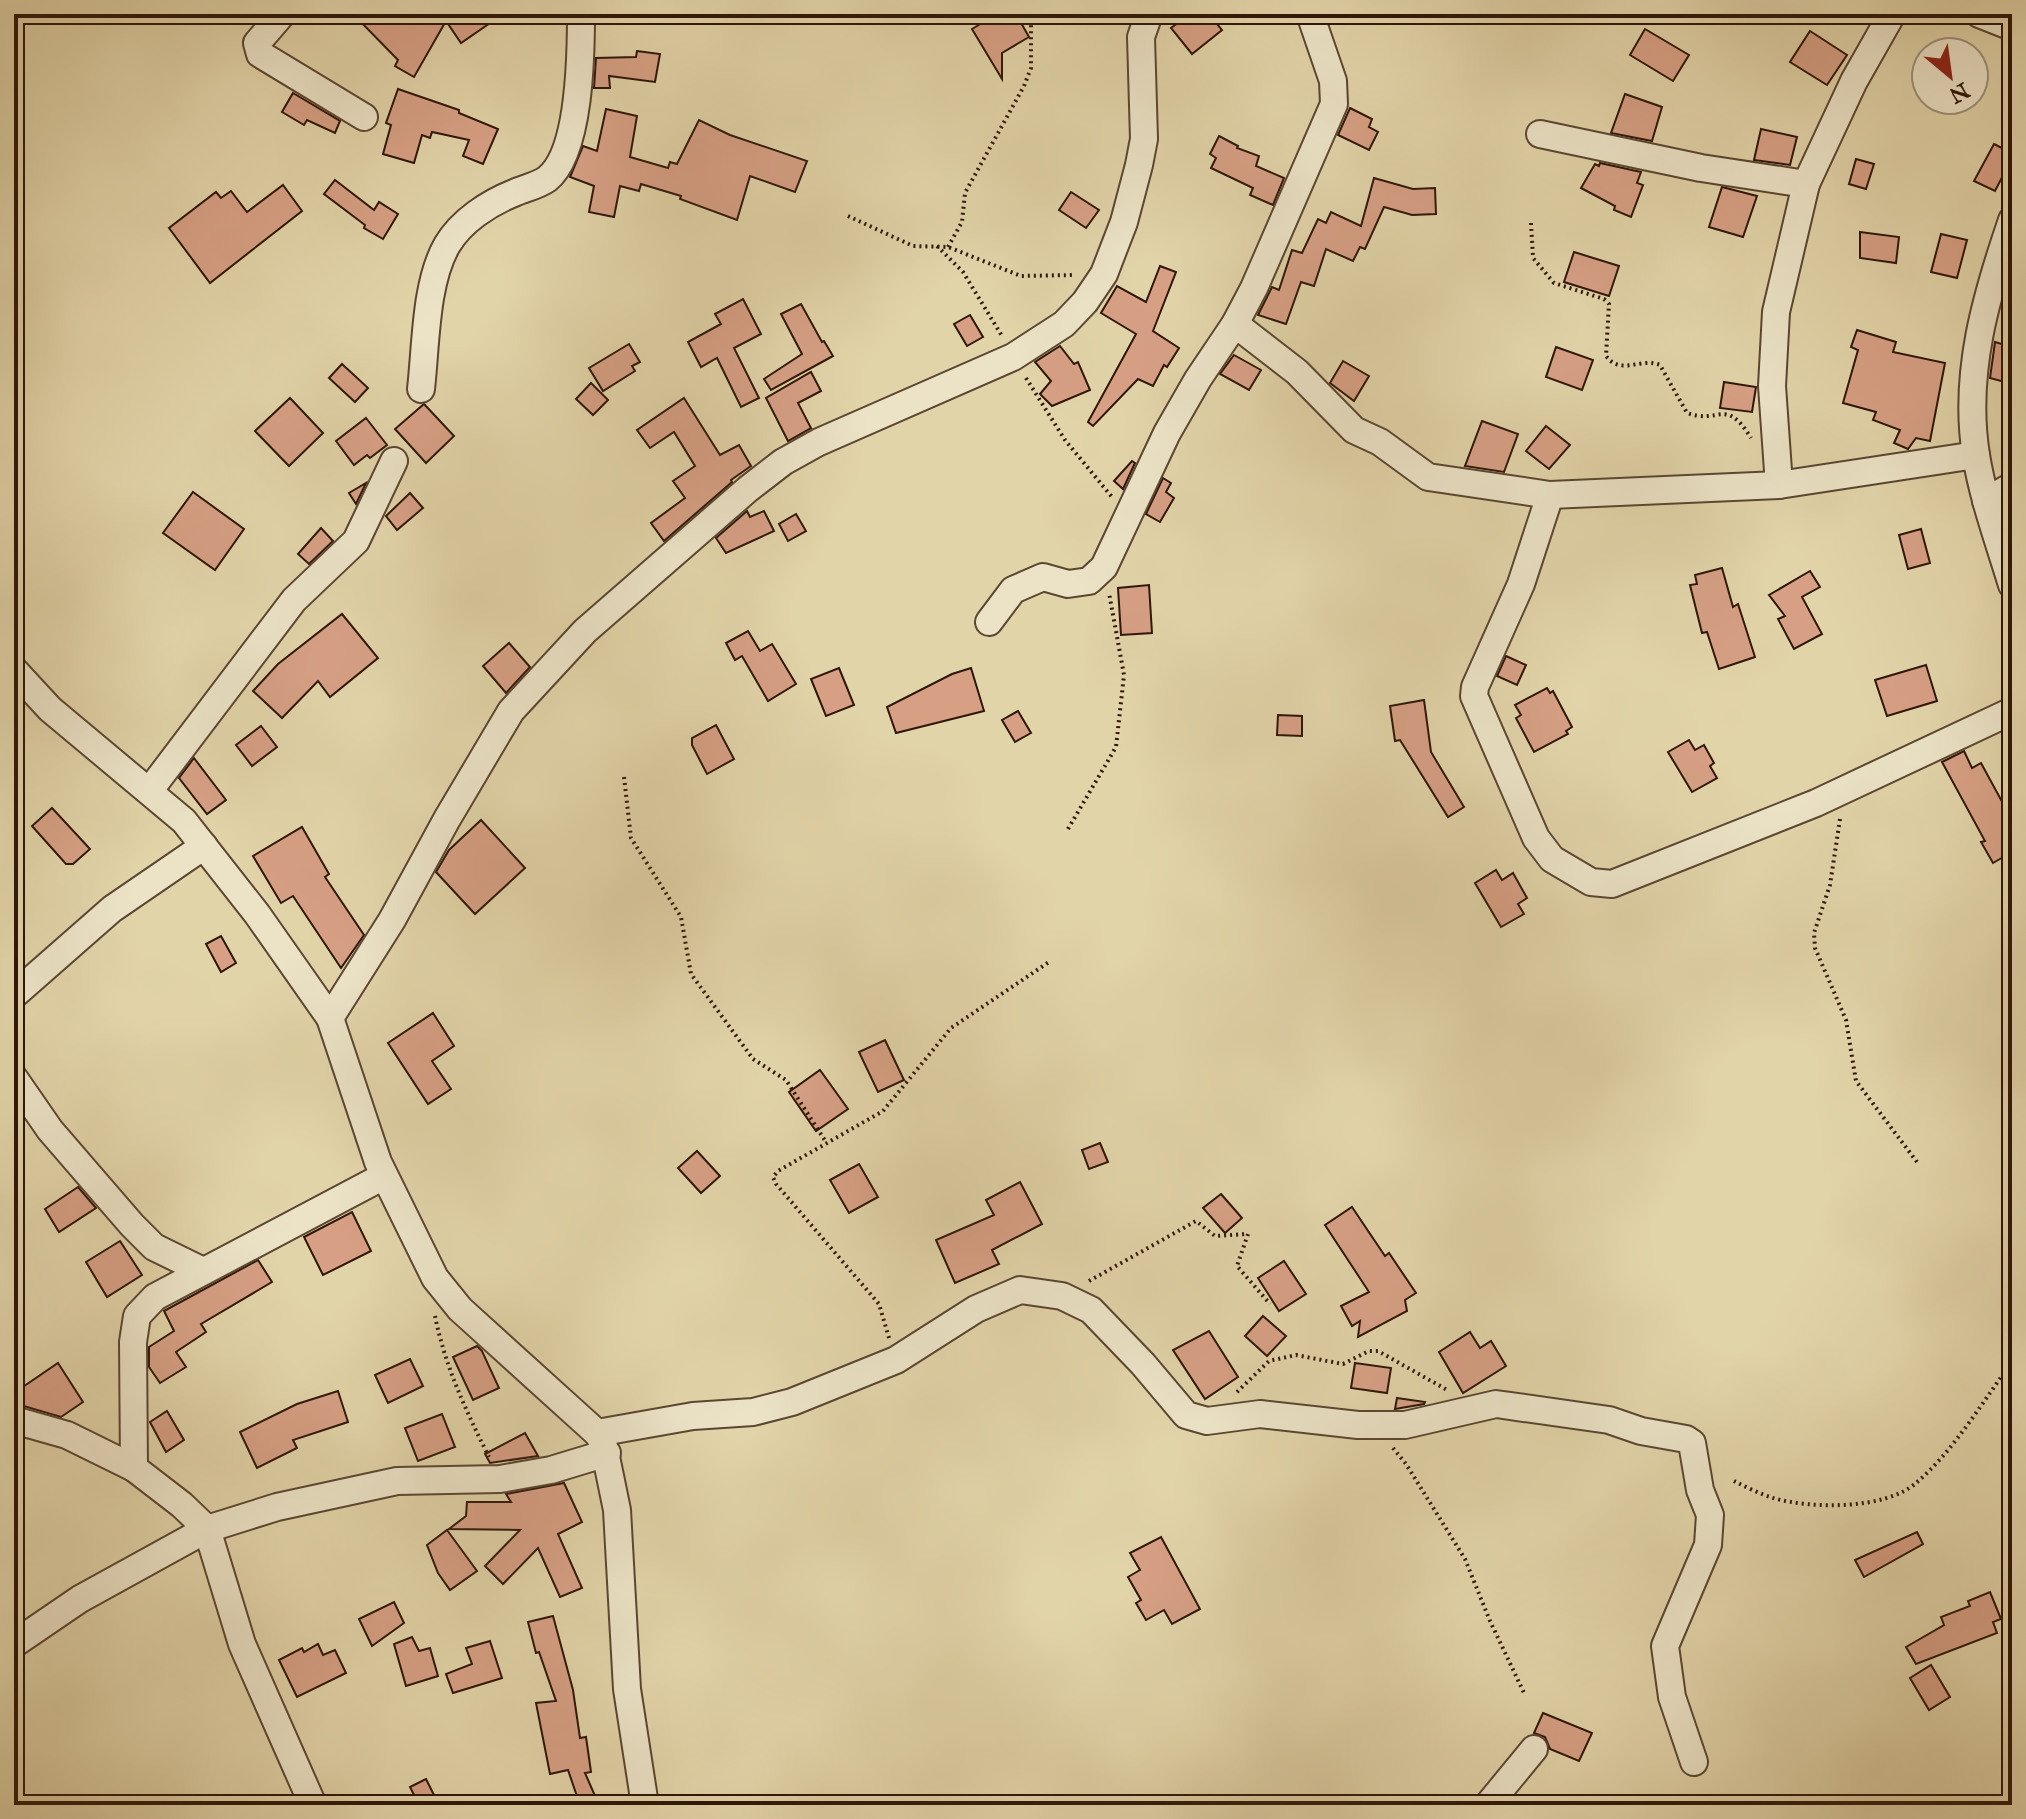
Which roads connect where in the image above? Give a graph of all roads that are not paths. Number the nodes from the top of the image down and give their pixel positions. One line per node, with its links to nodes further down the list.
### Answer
1 (282, 14): 8 (street)
2 (581, 14): 13 (street)
3 (1149, 14): 27 (street)
4 (1310, 14): 12 (street)
5 (1892, 14): 10 (street)
6 (1979, 14): 7 (street)
7 (2012, 27)
8 (364, 117)
9 (1540, 134): 10 (street)
10 (1806, 184): 16 (street)
11 (2012, 220): 14 (street)
12 (1235, 324): 18 (street); 21 (street)
13 (421, 389)
14 (1976, 455): 16 (street); 19 (street)
15 (394, 461): 24 (street)
16 (1778, 476): 18 (street)
17 (2012, 486): 19 (street)
18 (1550, 495): 23 (street)
19 (1986, 501): 20 (street)
20 (2012, 585)
21 (989, 622)
22 (14, 670): 24 (street)
23 (2012, 711)
24 (150, 790): 25 (street)
25 (204, 846): 26 (street); 27 (street)
26 (14, 995)
27 (330, 1018): 29 (street)
28 (14, 1078): 30 (street)
29 (384, 1176): 30 (street); 32 (street)
30 (203, 1271): 33 (street)
31 (14, 1420): 33 (street)
32 (602, 1443): 34 (street); 37 (street); 39 (street)
33 (134, 1468): 34 (street)
34 (207, 1529): 35 (street); 38 (street)
35 (14, 1644)
36 (1534, 1749): 40 (street)
37 (1694, 1762)
38 (313, 1805)
39 (645, 1805)
40 (1488, 1805)

